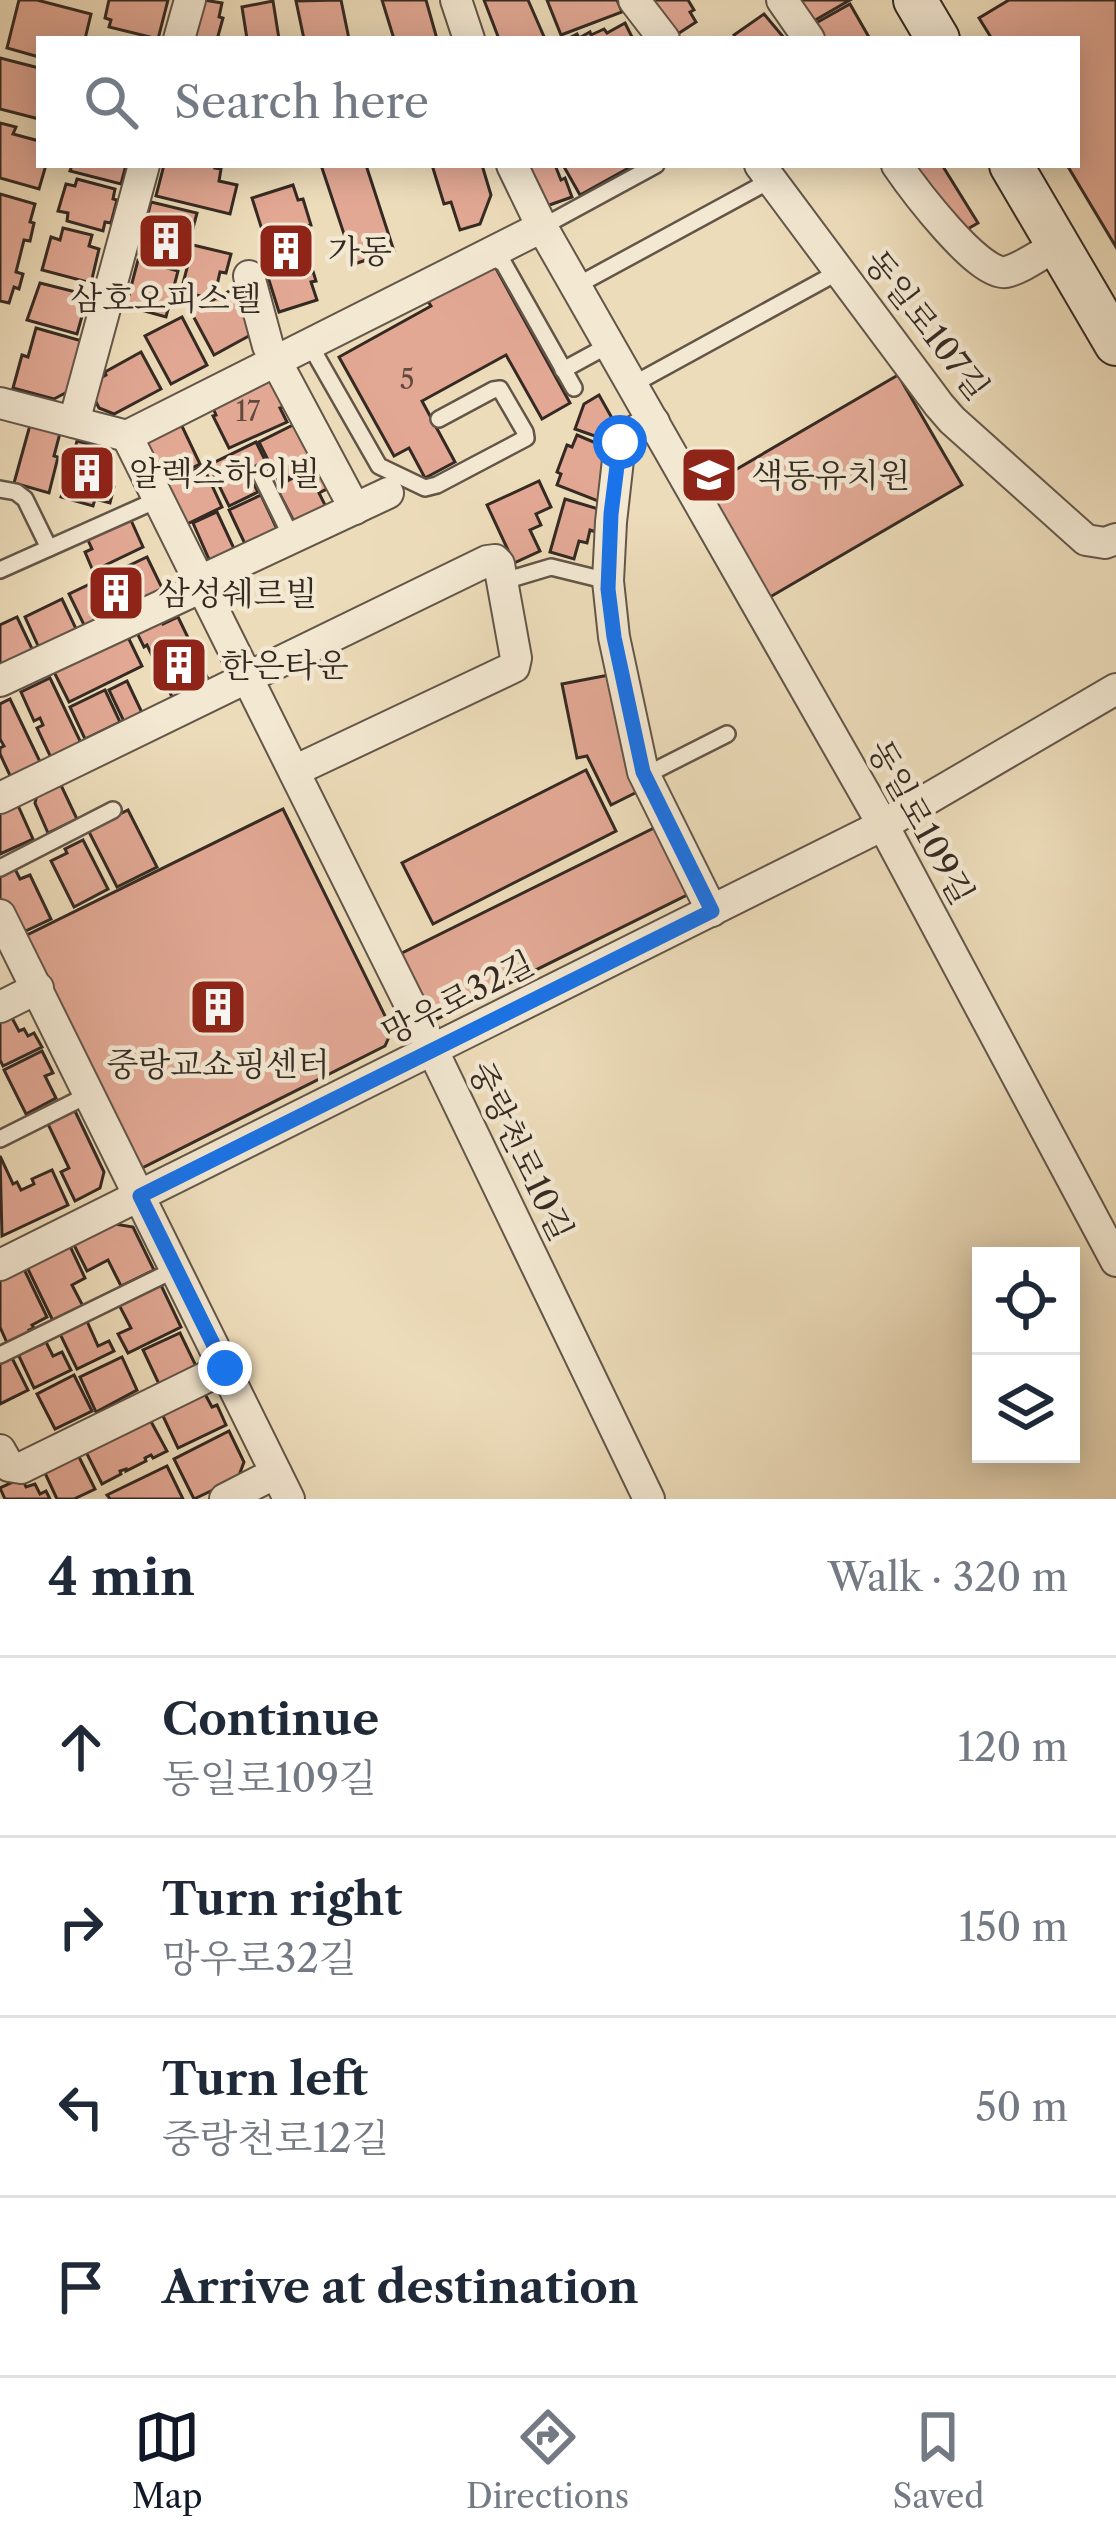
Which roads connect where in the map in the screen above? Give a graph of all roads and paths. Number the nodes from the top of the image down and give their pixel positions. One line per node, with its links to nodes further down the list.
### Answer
1 (190, 0): 6 (street)
2 (456, 0): 7 (street)
3 (634, 0): 8 (street)
4 (782, 0): 9 (street)
5 (915, 0): 10 (street)
6 (180, 36)
7 (468, 36)
8 (662, 36)
9 (807, 36)
10 (936, 36)
11 (143, 168): 31 (street)
12 (513, 168): 17 (street, 동일로109길)
13 (650, 168): 17 (lane)
14 (899, 168): 18 (street)
15 (1013, 168): 18 (street)
16 (765, 172): 19 (street, 동일로107길); 21 (lane)
17 (542, 226): 21 (street, 동일로109길); 24 (street)
18 (1058, 245): 22 (street)
19 (839, 271): 27 (lane); 40 (street, 동일로107길)
20 (250, 276): 25 (street)
21 (576, 286): 23 (street, 동일로109길)
22 (1116, 344)
23 (609, 345): 26 (lane); 27 (street, 동일로109길)
24 (312, 348): 25 (street); 26 (lane); 30 (lane)
25 (276, 361): 33 (street); 38 (street)
26 (563, 370): 28 (lane)
27 (632, 385): 32 (street, 동일로109길)
28 (574, 388)
29 (0, 404): 31 (street)
30 (439, 419)
31 (74, 422): 33 (street)
32 (654, 422): 44 (street); 54 (street, 동일로109길)
33 (127, 436): 37 (street, 중랑천로10길)
34 (260, 473): 39 (lane)
35 (0, 489): 41 (lane)
36 (388, 493): 38 (street)
37 (159, 500): 41 (lane); 45 (street, 중랑천로10길)
38 (355, 509): 39 (street)
39 (292, 538): 45 (street)
40 (1116, 539)
41 (49, 548): 42 (lane)
42 (0, 570)
43 (504, 581): 44 (lane); 46 (street); 50 (street)
44 (608, 581): 51 (street)
45 (201, 584): 46 (street, 중랑천로10길); 47 (street)
46 (247, 676): 50 (street, 중랑천로10길); 52 (street)
47 (0, 681)
48 (1116, 689): 54 (street, 망우로32길)
49 (727, 734): 51 (lane)
50 (294, 772): 60 (street, 중랑천로10길)
51 (644, 776): 56 (street)
52 (0, 798)
53 (113, 810): 55 (lane)
54 (884, 825): 56 (street, 망우로32길); 64 (street, 동일로109길)
55 (0, 868)
56 (712, 911): 60 (street, 망우로32길)
57 (0, 915): 58 (street)
58 (38, 988): 59 (street); 61 (street)
59 (0, 1007)
60 (433, 1051): 63 (street, 망우로32길); 72 (street, 중랑천로10길)
61 (90, 1094): 62 (lane); 63 (street)
62 (0, 1139)
63 (140, 1196): 65 (street, 망우로32길); 66 (street)
64 (1116, 1262)
65 (0, 1265)
66 (176, 1268): 67 (lane); 68 (street)
67 (0, 1355)
68 (225, 1368): 69 (street); 70 (street)
69 (0, 1450)
70 (282, 1486): 71 (street)
71 (225, 1499)
72 (649, 1499)

